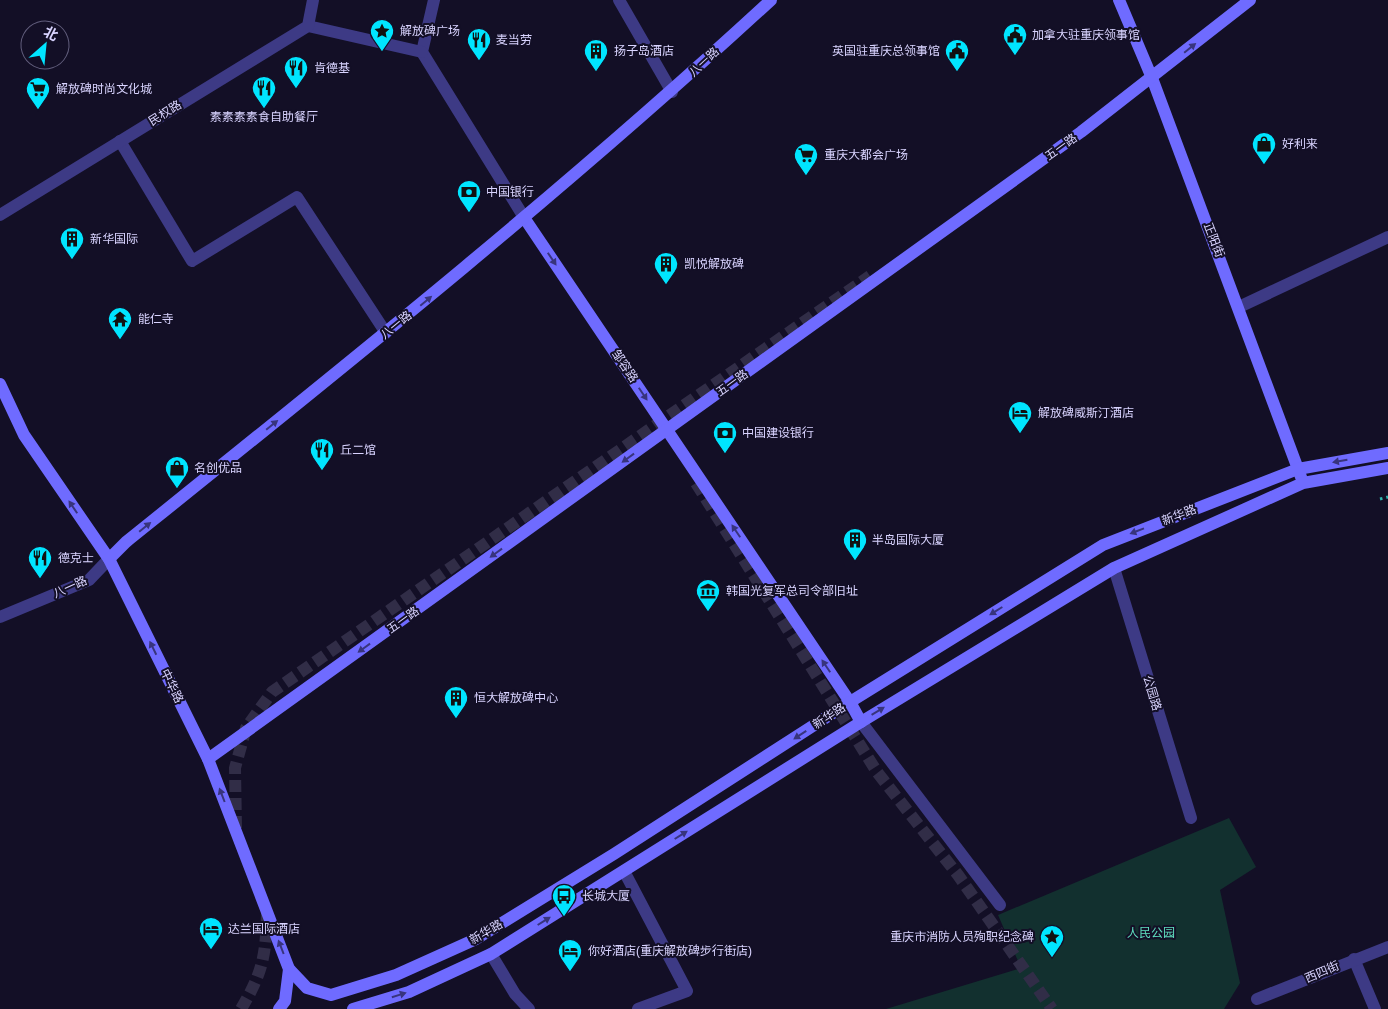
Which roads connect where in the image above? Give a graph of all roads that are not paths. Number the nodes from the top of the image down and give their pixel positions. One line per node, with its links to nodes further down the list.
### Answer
1 (313, 0): 7 (street)
2 (434, 0): 8 (street)
3 (618, 0): 10 (street)
4 (771, 0): 10 (street, 八一路)
5 (1119, 0): 9 (street, 正阳街)
6 (1250, 0): 9 (street, 五一路, one-way to 6)
7 (308, 26): 8 (street); 11 (street, 民权路)
8 (422, 52): 13 (street, 邹容路)
9 (1152, 78): 15 (street, 正阳街); 18 (street, 五一路)
10 (672, 92): 13 (street, 八一路)
11 (120, 141): 12 (street, 民权路); 16 (street)
12 (0, 215)
13 (525, 219): 16 (street, 八一路, one-way to 13); 18 (street, 邹容路, one-way to 18)
14 (1388, 238): 15 (street)
15 (1239, 307): 20 (street, 正阳街)
16 (386, 333): 23 (street, 八一路, one-way to 16)
17 (0, 384): 23 (street, 中华路, one-way to 17)
18 (668, 429): 26 (street, 邹容路, one-way to 18); 28 (street, 五一路, one-way to 28)
19 (1388, 453): 20 (street, 新华路, one-way to 20)
20 (1298, 468): 22 (street, 正阳街); 26 (street, 新华路, one-way to 26)
21 (1388, 468): 22 (street, 新华路)
22 (1303, 482): 24 (street, 新华路)
23 (109, 559): 25 (street, 八一路); 28 (street, 中华路, one-way to 23)
24 (1114, 568): 27 (street, 新华路, one-way to 24); 29 (street, 公园路)
25 (0, 617)
26 (850, 702): 27 (street, 邹容路); 35 (street, 新华路, one-way to 35)
27 (861, 722): 30 (street, 新华路, one-way to 27); 31 (street)
28 (208, 759): 35 (street, 中华路, one-way to 28)
29 (1191, 818)
30 (624, 871): 33 (street, 新华路, one-way to 30); 40 (street)
31 (1000, 905)
32 (1388, 947): 34 (street, 西四街)
33 (491, 954): 38 (street, 新华路, one-way to 33); 39 (street)
34 (1354, 959): 36 (street, 西四街); 41 (street)
35 (289, 969): 37 (street, 中华路)
36 (1257, 999)
37 (279, 1009)
38 (353, 1009)
39 (529, 1009)
40 (638, 1009)
41 (1376, 1009)

